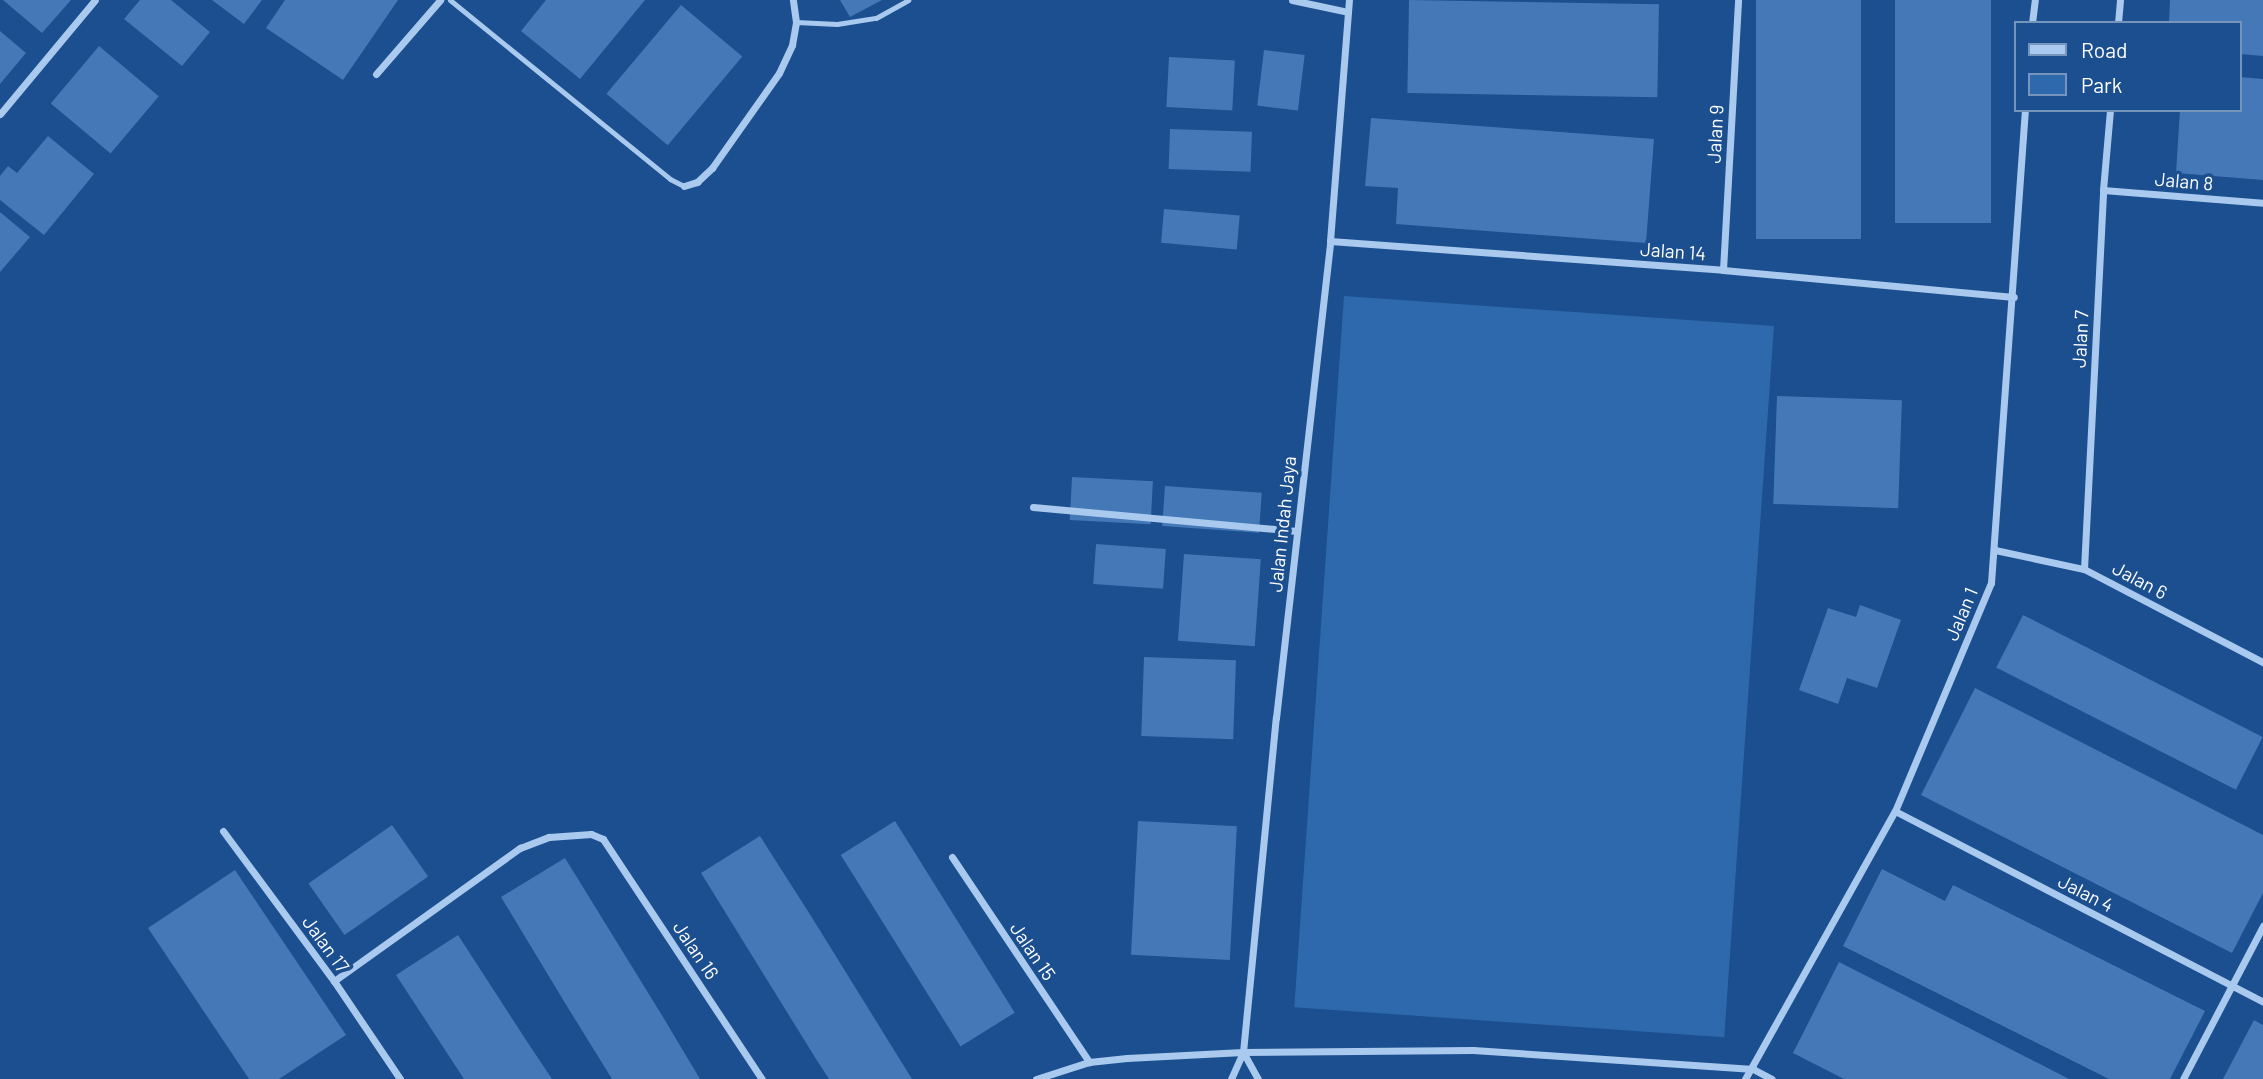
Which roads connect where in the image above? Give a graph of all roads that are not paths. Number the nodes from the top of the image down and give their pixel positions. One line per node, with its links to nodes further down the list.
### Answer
1 (95, 0): 18 (street)
2 (440, 0): 15 (street)
3 (450, 0): 19 (lane)
4 (793, 0): 14 (street)
5 (908, 0): 14 (lane)
6 (1292, 0): 11 (street)
7 (1349, 0): 11 (street, Jalan Indah Jaya)
8 (1738, 0): 23 (street, Jalan 9)
9 (2035, 0): 12 (street)
10 (2120, 0): 13 (street)
11 (1348, 12): 22 (street, Jalan Indah Jaya)
12 (2032, 21)
13 (2118, 21)
14 (796, 22): 19 (street)
15 (376, 74)
16 (2025, 112): 24 (street, Jalan 1)
17 (2110, 112): 20 (street, Jalan 7)
18 (0, 114)
19 (684, 187)
20 (2103, 190): 21 (street, Jalan 8); 28 (street, Jalan 7)
21 (2263, 203)
22 (1330, 241): 23 (street, Jalan 14); 26 (street, Jalan Indah Jaya)
23 (1723, 270): 24 (street, Jalan 14)
24 (2014, 298): 27 (street, Jalan 1)
25 (1033, 507): 26 (street)
26 (1297, 531): 37 (street, Jalan Indah Jaya)
27 (1995, 550): 28 (street, Jalan 6); 30 (street, Jalan 1)
28 (2084, 569): 29 (street, Jalan 6)
29 (2263, 662)
30 (1895, 811): 35 (street, Jalan 4); 39 (street, Jalan 1)
31 (223, 831): 34 (street, Jalan 17)
32 (951, 857): 38 (street, Jalan 15)
33 (2263, 926): 35 (street)
34 (334, 981): 40 (street, Jalan 17); 41 (street, Jalan 16)
35 (2230, 985): 36 (street, Jalan 4); 47 (street)
36 (2263, 1002)
37 (1243, 1052): 38 (street); 39 (street); 43 (street, Jalan Indah Jaya); 44 (street)
38 (1089, 1062): 42 (street)
39 (1753, 1069): 45 (street, Jalan 1); 46 (street)
40 (400, 1079)
41 (762, 1079)
42 (1036, 1079)
43 (1231, 1079)
44 (1258, 1079)
45 (1745, 1079)
46 (1772, 1079)
47 (2183, 1079)

